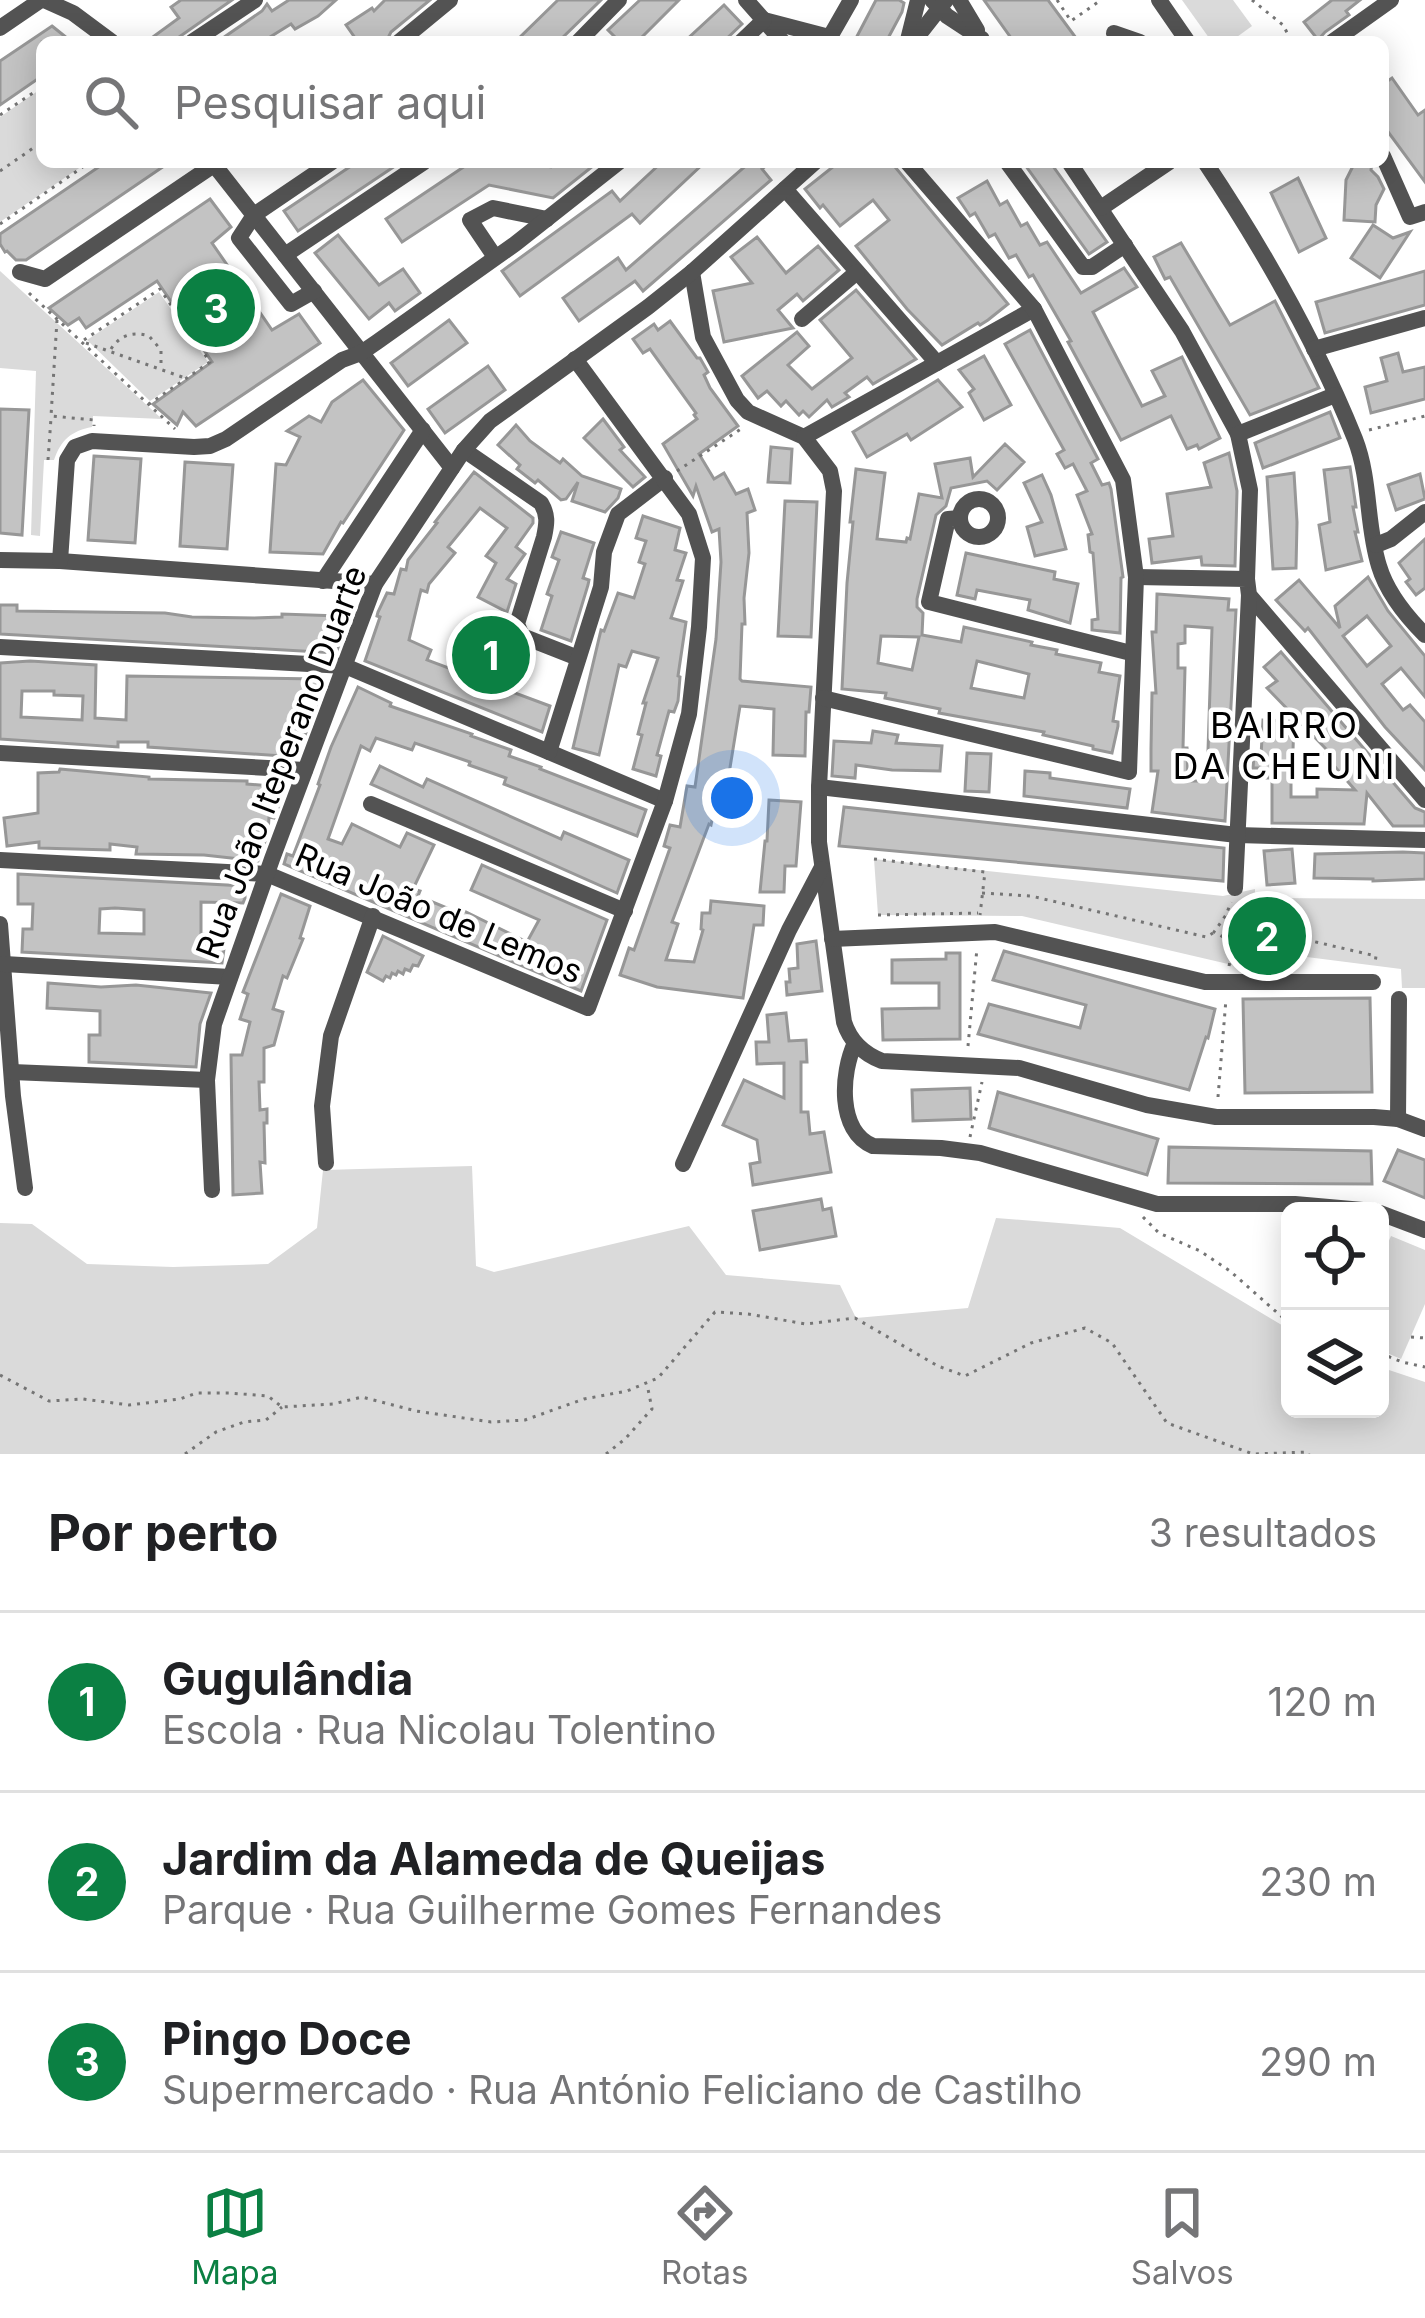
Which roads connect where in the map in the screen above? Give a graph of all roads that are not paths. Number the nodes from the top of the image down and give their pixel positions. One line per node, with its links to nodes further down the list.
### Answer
1 (46, 0): 13 (street); 15 (street)
2 (255, 0): 16 (street)
3 (451, 0): 17 (street)
4 (620, 0): 18 (street)
5 (746, 0): 12 (street)
6 (851, 0): 22 (street)
7 (918, 0): 23 (street)
8 (959, 0): 26 (street)
9 (1159, 0): 28 (street)
10 (1391, 0): 29 (street)
11 (939, 3): 24 (street); 25 (street)
12 (764, 20): 19 (street); 20 (street); 21 (street)
13 (0, 28)
14 (1114, 33): 27 (street)
15 (105, 36)
16 (201, 36)
17 (407, 36)
18 (584, 36)
19 (747, 36)
20 (778, 36)
21 (818, 36)
22 (830, 36)
23 (911, 36)
24 (914, 36)
25 (978, 36)
26 (981, 36)
27 (1123, 36)
28 (1184, 36)
29 (1341, 36)
30 (208, 168): 54 (street)
31 (219, 168): 47 (street)
32 (323, 168): 47 (street)
33 (415, 168): 50 (street)
34 (611, 168): 48 (street)
35 (808, 168): 43 (street, Rua João Iteperano Duarte)
36 (913, 168): 56 (street)
37 (1010, 168): 49 (street)
38 (1074, 168): 45 (street)
39 (1160, 168): 45 (street)
40 (1209, 168): 42 (street)
41 (1388, 168): 46 (street)
42 (1222, 188): 44 (street); 59 (street)
43 (785, 189): 52 (street, Rua João Iteperano Duarte); 53 (street)
44 (1205, 199)
45 (1101, 208): 49 (street)
46 (1425, 212)
47 (254, 215): 50 (street); 55 (street)
48 (547, 219): 51 (street); 51 (street)
49 (1125, 245): 65 (street)
50 (285, 255): 55 (street)
51 (495, 257): 60 (street)
52 (692, 272): 61 (street, Rua João Iteperano Duarte); 66 (street)
53 (857, 272): 58 (street); 62 (street)
54 (23, 281)
55 (314, 291): 60 (street)
56 (1034, 309): 62 (street); 75 (street)
57 (1425, 317): 59 (street)
58 (802, 319)
59 (1314, 349): 63 (street)
60 (361, 353): 64 (street); 74 (street)
61 (575, 359): 67 (street, Rua João Iteperano Duarte); 69 (street)
62 (937, 363): 66 (street)
63 (1335, 395): 65 (street); 72 (street)
64 (422, 430): 68 (street); 76 (street)
65 (1238, 434): 78 (street)
66 (805, 437): 84 (street)
67 (464, 450): 68 (street, Rua João Iteperano Duarte); 82 (street)
68 (452, 468): 77 (street, Rua João Iteperano Duarte)
69 (665, 478): 82 (street); 90 (street)
70 (1425, 512): 72 (street)
71 (960, 518): 81 (street)
72 (1376, 545): 79 (street)
73 (0, 560): 74 (street)
74 (60, 561): 76 (street)
75 (1136, 578): 78 (street); 81 (street)
76 (323, 581): 77 (street)
77 (375, 584): 83 (street, Rua João Iteperano Duarte)
78 (1248, 587): 89 (street); 92 (street)
79 (1425, 635)
80 (0, 647): 83 (street)
81 (1132, 653): 84 (street)
82 (578, 658): 85 (street)
83 (345, 666): 85 (street); 87 (street, Rua João Iteperano Duarte)
84 (823, 698): 88 (street)
85 (548, 752): 90 (street)
86 (0, 753): 87 (street)
87 (305, 770): 96 (street, Rua João Iteperano Duarte)
88 (819, 787): 92 (street); 95 (street)
89 (1425, 800)
90 (665, 801): 98 (street)
91 (371, 804): 98 (street)
92 (1237, 835): 93 (street); 97 (street)
93 (1425, 840)
94 (0, 860): 96 (street, Rua João de Lemos)
95 (822, 868): 101 (street); 113 (street)
96 (267, 874): 99 (street, Rua João de Lemos); 103 (street, Rua João Iteperano Duarte)
97 (1235, 888)
98 (625, 910): 99 (street, Rua João de Lemos)
99 (373, 916): 112 (street)
100 (0, 924): 102 (street)
101 (832, 939): 104 (street); 106 (street)
102 (4, 964): 103 (street); 107 (street)
103 (230, 977): 108 (street, Rua João Iteperano Duarte)
104 (1373, 982)
105 (1399, 999): 110 (street)
106 (855, 1043): 110 (street); 116 (street)
107 (12, 1072): 108 (street); 109 (street)
108 (206, 1080): 115 (street, Rua João Iteperano Duarte)
109 (6, 1097): 114 (street)
110 (1398, 1119): 111 (street)
111 (1425, 1129)
112 (326, 1162)
113 (682, 1164)
114 (25, 1188)
115 (212, 1190)
116 (1281, 1204)
117 (1389, 1216): 118 (street)
118 (1425, 1230)

